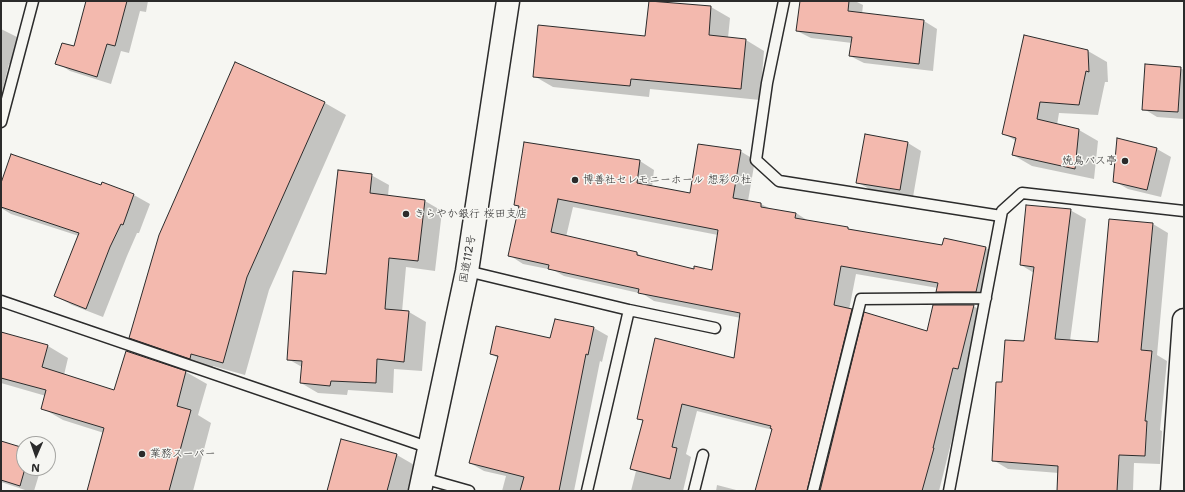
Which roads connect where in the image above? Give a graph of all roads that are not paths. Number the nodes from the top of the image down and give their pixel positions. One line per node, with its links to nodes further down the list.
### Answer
1 (33, 1): 4 (lane)
2 (508, 1): 7 (main road, 国道112号)
3 (784, 1): 6 (lane)
4 (1, 122)
5 (1184, 211): 6 (lane)
6 (1001, 216): 8 (lane)
7 (467, 270): 10 (lane); 13 (main road, 国道112号)
8 (986, 298): 19 (lane); 20 (lane)
9 (1, 301): 13 (lane)
10 (629, 310): 12 (lane); 17 (lane)
11 (1184, 320): 21 (main road)
12 (715, 328)
13 (430, 448): 15 (main road, 国道112号)
14 (703, 455): 18 (lane)
15 (422, 485): 16 (lane)
16 (469, 491)
17 (587, 491)
18 (694, 491)
19 (813, 491)
20 (949, 491)
21 (1172, 491)

